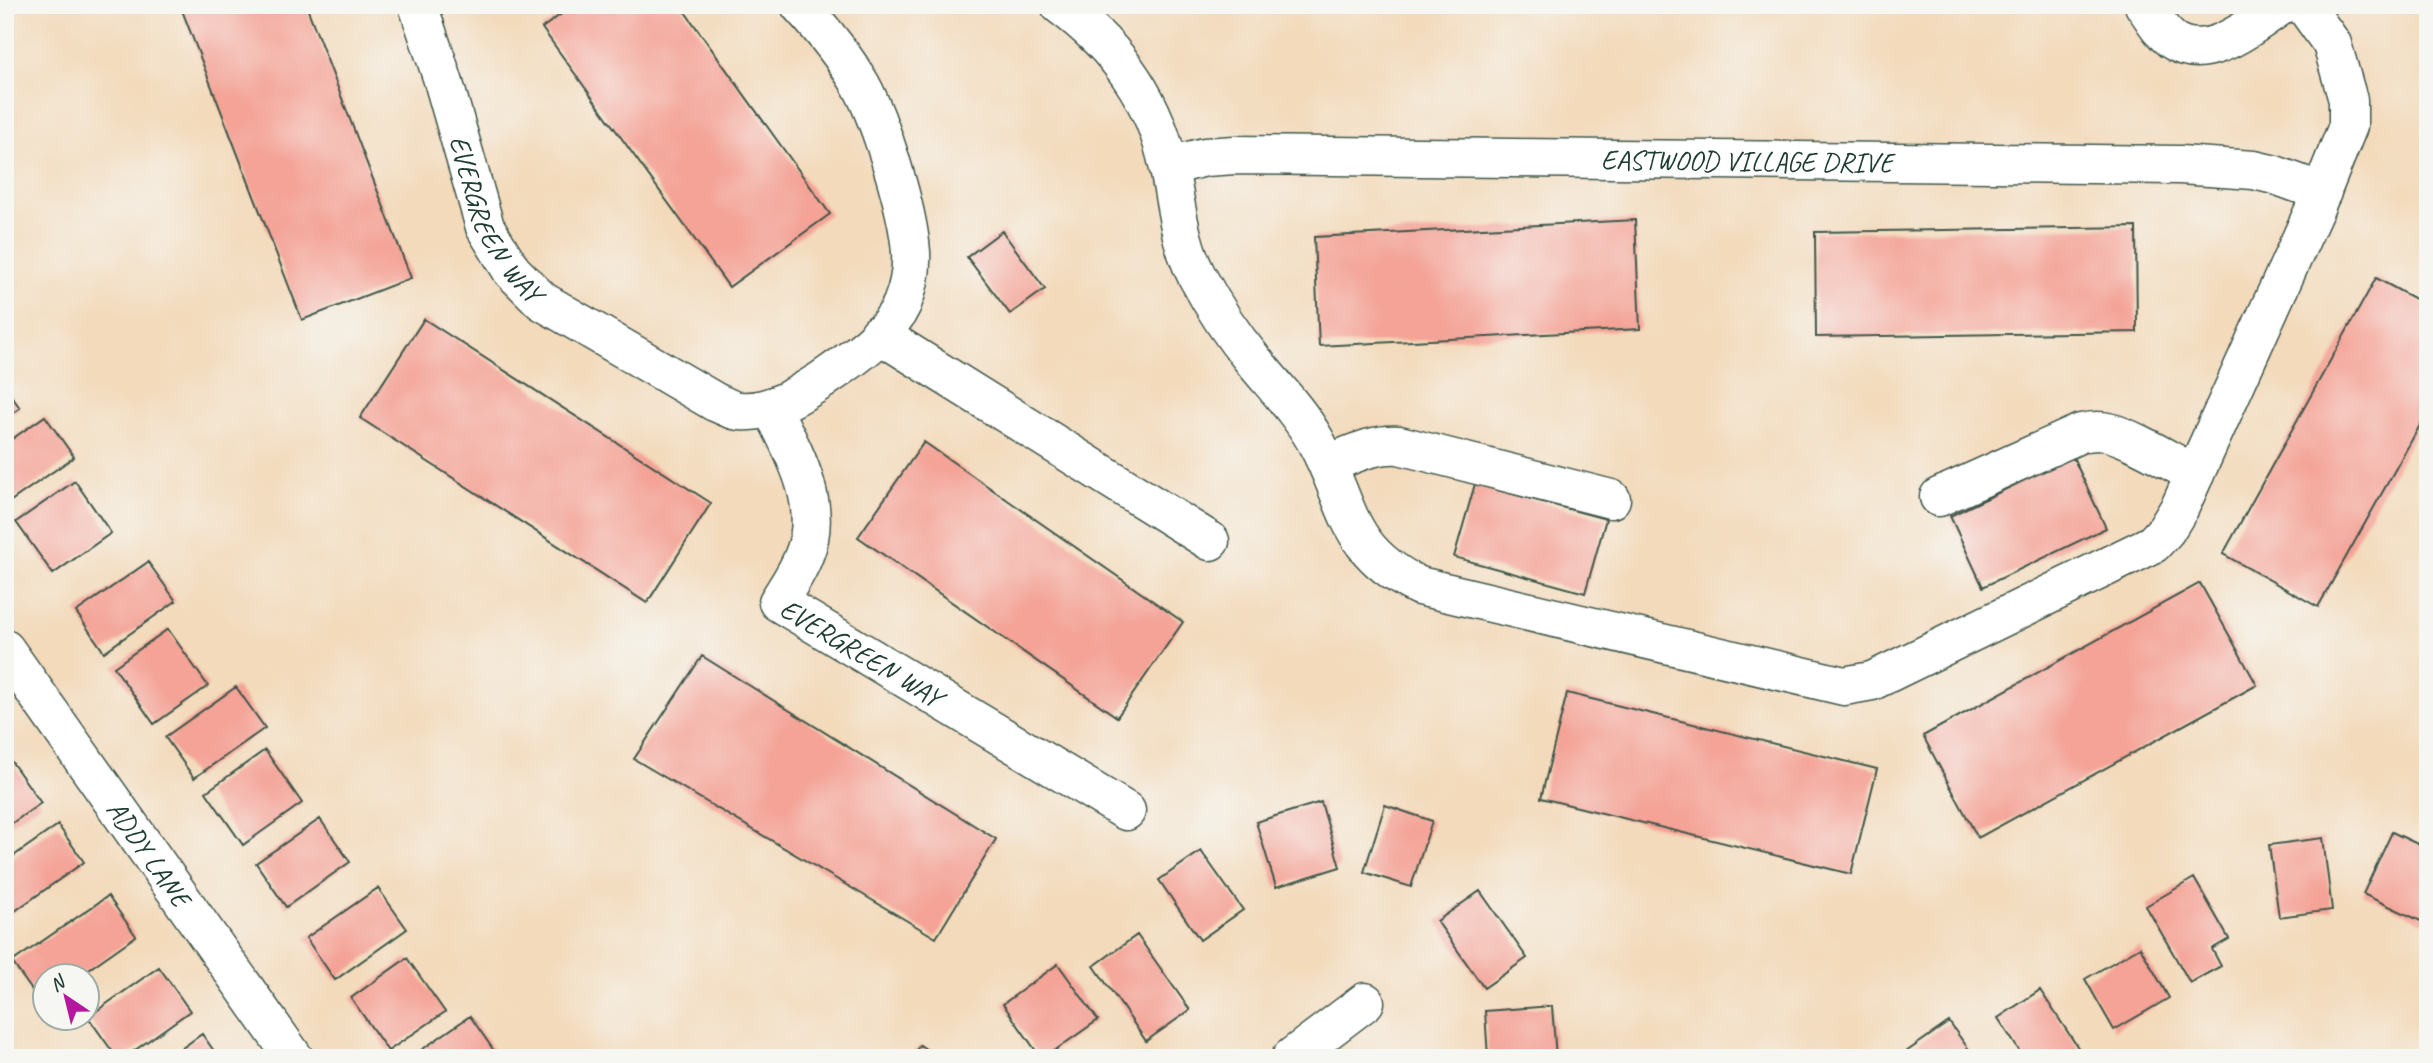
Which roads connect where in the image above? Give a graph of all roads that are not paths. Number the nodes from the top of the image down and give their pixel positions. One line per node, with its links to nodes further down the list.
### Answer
1 (418, 5): 10 (street, EVERGREEN WAY)
2 (800, 5): 9 (street, EVERGREEN WAY)
3 (1060, 5): 7 (street)
4 (2144, 5): 5 (street)
5 (2282, 5)
6 (2304, 5): 8 (street)
7 (1169, 166): 8 (street, EASTWOOD VILLAGE DRIVE); 11 (street)
8 (2322, 192): 12 (street)
9 (879, 334): 10 (street, EVERGREEN WAY); 15 (street)
10 (771, 407): 17 (street, EVERGREEN WAY)
11 (1328, 464): 12 (street); 14 (street)
12 (2195, 474): 13 (street)
13 (1938, 497)
14 (1611, 499)
15 (1210, 541)
16 (5, 649): 19 (street, ADDY LANE)
17 (1126, 811)
18 (1366, 1002): 20 (street)
19 (295, 1058)
20 (1291, 1058)

